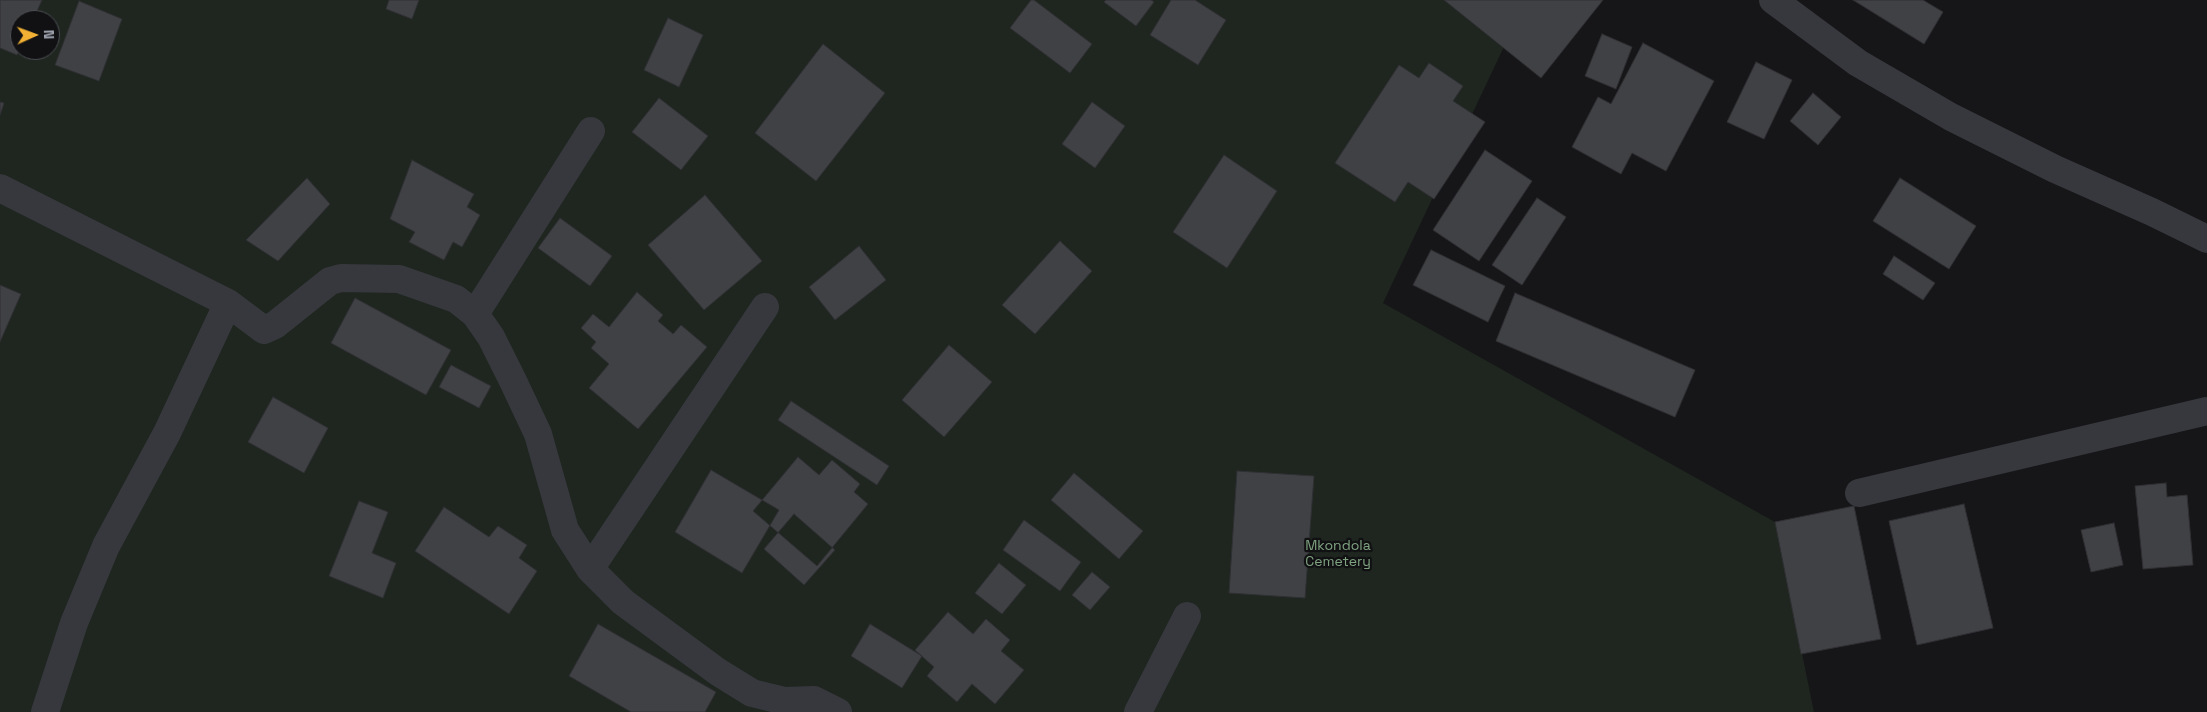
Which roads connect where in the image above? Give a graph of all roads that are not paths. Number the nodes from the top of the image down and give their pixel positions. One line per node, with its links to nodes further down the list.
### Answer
1 (1773, 0): 4 (street)
2 (591, 131): 7 (street)
3 (0, 188): 5 (street)
4 (2207, 239)
5 (228, 303): 7 (street); 12 (street)
6 (764, 307): 10 (street)
7 (475, 314): 10 (street)
8 (2207, 411): 9 (street)
9 (1859, 493)
10 (590, 570): 13 (street)
11 (1187, 616): 14 (street)
12 (45, 712)
13 (838, 712)
14 (1138, 712)

